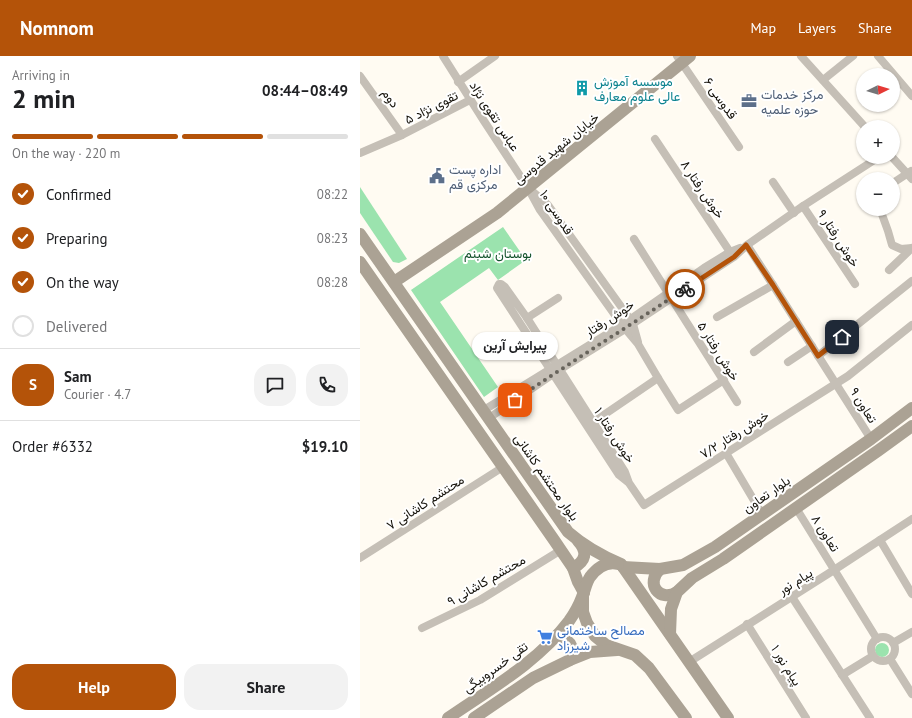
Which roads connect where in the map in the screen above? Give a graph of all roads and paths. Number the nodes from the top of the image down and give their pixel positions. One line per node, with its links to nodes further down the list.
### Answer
1 (443, 56): 9 (street, عباس تقوی نژاد)
2 (495, 56): 9 (street)
3 (801, 56): 8 (street)
4 (853, 56): 8 (street)
5 (878, 56): 10 (street)
6 (683, 58): 15 (street, قدوسی ۶); 22 (main road, خیابان شهید قدوسی)
7 (360, 76): 13 (street, دوم)
8 (823, 80): 12 (street)
9 (458, 82): 11 (street, عباس تقوی نژاد)
10 (912, 96)
11 (470, 100): 13 (street, تقوی نژاد ۵); 22 (street, عباس تقوی نژاد)
12 (859, 120)
13 (402, 135): 16 (street, تقوی نژاد ۵)
14 (655, 140): 30 (street, خوش رفتار ۸)
15 (739, 147)
16 (360, 153)
17 (868, 164): 23 (street, خوش رفتار)
18 (899, 164): 19 (street)
19 (911, 175): 20 (street)
20 (900, 180)
21 (773, 182): 24 (street)
22 (528, 188): 34 (main road, خیابان شهید قدوسی); 41 (street, قدوسی ۱۰); 44 (street, قدوسی ۱۰)
23 (803, 206): 24 (street, خوش رفتار); 35 (street, خوش رفتار ۹)
24 (794, 213): 28 (street, خوش رفتار)
25 (883, 216): 29 (street)
26 (360, 234): 34 (main road, بلوار محتشم کاشانی)
27 (634, 238): 37 (street, خوش رفتار ۵)
28 (746, 245): 30 (street, خوش رفتار); 36 (street, تعاون ۹); 37 (street, خوش رفتار)
29 (912, 248): 32 (street)
30 (730, 252): 37 (street, خوش رفتار)
31 (360, 262): 61 (main road)
32 (889, 270)
33 (912, 281): 48 (street)
34 (394, 282): 56 (main road, بلوار محتشم کاشانی)
35 (854, 284)
36 (773, 285): 39 (street); 42 (street, تعاون ۹)
37 (670, 295): 41 (street, خوش رفتار); 52 (street, خوش رفتار ۵)
38 (558, 298): 40 (street)
39 (717, 317)
40 (527, 318): 50 (street); 50 (street)
41 (631, 321): 44 (street, خوش رفتار); 45 (street)
42 (796, 321): 46 (street, تعاون ۹); 47 (street)
43 (912, 324): 53 (street, خوش رفتار ۷/۲)
44 (624, 327): 45 (street, قدوسی ۱۰); 50 (street, خوش رفتار)
45 (638, 344): 51 (street)
46 (812, 346): 48 (street, تعاون ۹); 49 (street)
47 (754, 352)
48 (818, 356): 53 (street, تعاون ۹)
49 (788, 362)
50 (555, 370): 56 (street, خوش رفتار); 57 (street, خوش رفتار ۱)
51 (658, 378): 52 (street); 57 (street)
52 (724, 380): 54 (street, خوش رفتار ۵)
53 (836, 384): 59 (street, تعاون ۹); 60 (street, خوش رفتار ۷/۲)
54 (737, 402)
55 (912, 408): 59 (main road, بلوار تعاون)
56 (486, 414): 67 (main road, بلوار محتشم کاشانی)
57 (590, 425): 62 (street, خوش رفتار ۱)
58 (912, 426): 63 (main road)
59 (871, 439): 64 (main road, بلوار تعاون)
60 (726, 453): 62 (street, خوش رفتار ۷/۲); 64 (street)
61 (503, 466): 68 (main road); 69 (street, محتشم کاشانی ۷)
62 (644, 505)
63 (796, 508): 73 (street, تعاون ۸); 74 (main road)
64 (762, 514): 72 (main road, بلوار تعاون)
65 (912, 519): 66 (street, پیام نور)
66 (880, 540): 73 (street, پیام نور); 76 (street)
67 (578, 541): 70 (main road, بلوار محتشم کاشانی); 71 (main road)
68 (561, 550): 71 (main road); 79 (street, محتشم کاشانی ۹)
69 (360, 558)
70 (622, 566): 72 (main road, بلوار تعاون); 75 (main road, تقی خسروبیگی); 81 (main road)
71 (573, 568): 75 (main road)
72 (660, 570): 74 (main road)
73 (834, 570): 77 (street, پیام نور); 83 (street, تعاون ۸)
74 (677, 592): 81 (main road)
75 (583, 594): 82 (main road, تقی خسروبیگی); 85 (main road)
76 (912, 594)
77 (792, 597): 78 (street, پیام نور); 90 (street)
78 (747, 624): 89 (street, پیام نور); 98 (street, پیام نور ۱)
79 (422, 628)
80 (912, 632): 84 (street)
81 (670, 634): 89 (main road)
82 (555, 638): 88 (main road); 93 (main road, تقی خسروبیگی)
83 (877, 639): 84 (street); 86 (street)
84 (893, 643): 87 (street)
85 (620, 649): 88 (main road); 95 (main road)
86 (873, 656): 87 (street); 90 (street)
87 (890, 659): 91 (street)
88 (570, 660): 94 (main road)
89 (689, 662): 92 (main road)
90 (842, 675): 99 (street)
91 (912, 694)
92 (719, 705): 96 (main road); 97 (main road)
93 (448, 718)
94 (474, 718)
95 (686, 718)
96 (718, 718)
97 (728, 718)
98 (806, 718)
99 (870, 718)

